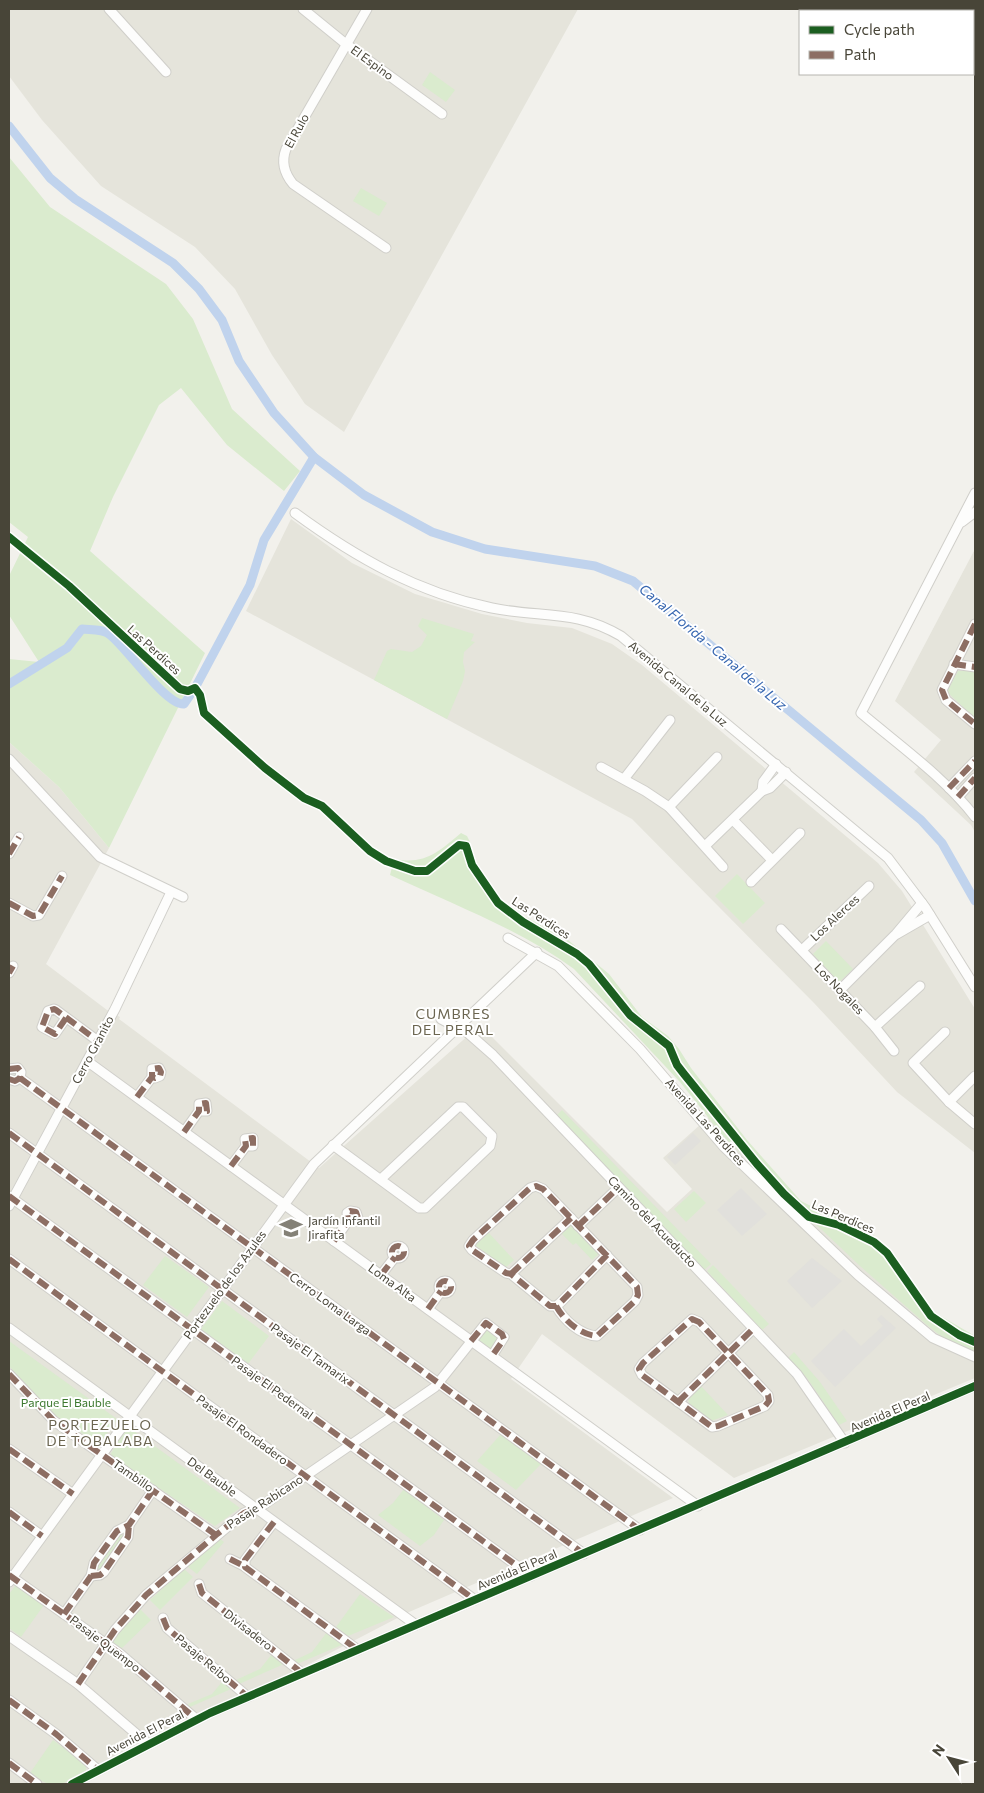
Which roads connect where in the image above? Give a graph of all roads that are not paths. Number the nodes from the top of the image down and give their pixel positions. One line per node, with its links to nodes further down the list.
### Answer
1 (109, 9): 5 (street)
2 (304, 9): 4 (street, El Espino)
3 (368, 9): 4 (street, El Rulo)
4 (346, 44): 6 (street, El Espino); 7 (street, El Rulo)
5 (166, 72)
6 (442, 114)
7 (386, 248)
8 (975, 494): 11 (street)
9 (975, 512): 11 (street)
10 (295, 513): 20 (street, Avenida Canal de la Luz)
11 (959, 524): 25 (street)
12 (975, 624): 13 (street)
13 (954, 664): 14 (street); 16 (street)
14 (975, 667)
15 (670, 720): 24 (street)
16 (975, 724)
17 (717, 757): 28 (street)
18 (9, 759): 40 (street)
19 (975, 761): 25 (street)
20 (776, 764): 22 (street, Avenida Canal de la Luz); 26 (street)
21 (601, 767): 24 (street)
22 (786, 772): 26 (street); 43 (street, Avenida Canal de la Luz)
23 (975, 778): 27 (street)
24 (624, 779): 28 (street)
25 (949, 788): 27 (street)
26 (762, 791): 30 (street)
27 (958, 797): 29 (street)
28 (669, 807): 33 (street)
29 (975, 817)
30 (733, 820): 33 (street); 35 (street)
31 (800, 833): 35 (street)
32 (19, 837): 34 (street)
33 (705, 846): 36 (street)
34 (9, 854)
35 (772, 860): 38 (street)
36 (723, 866)
37 (62, 876): 42 (street)
38 (750, 882)
39 (869, 886): 48 (street, Los Alerces)
40 (171, 892): 41 (street); 58 (street, Cerro Granito)
41 (183, 898)
42 (9, 903)
43 (922, 903): 44 (street, Avenida Canal de la Luz); 46 (street)
44 (930, 915): 46 (street); 51 (street, Avenida Canal de la Luz)
45 (781, 929): 48 (street, Los Nogales)
46 (896, 934): 52 (street)
47 (508, 938): 49 (street, Avenida Las Perdices)
48 (802, 950): 52 (street, Los Nogales)
49 (537, 952): 55 (street, Portezuelo de los Azules); 101 (street, Avenida Las Perdices)
50 (920, 986): 56 (street)
51 (975, 986)
52 (840, 990): 56 (street, Los Nogales)
53 (66, 1018): 58 (street)
54 (441, 1019): 55 (street, Camino del Acueducto)
55 (457, 1027): 73 (street, Portezuelo de los Azules); 78 (street, Camino del Acueducto)
56 (875, 1027): 59 (street, Los Nogales)
57 (946, 1032): 67 (street)
58 (98, 1041): 60 (street, Cerro Granito)
59 (894, 1051)
60 (87, 1061): 66 (street, Loma Alta); 68 (street, Cerro Granito)
61 (9, 1069): 64 (street, Cerro Loma Larga)
62 (975, 1076): 67 (street)
63 (152, 1077): 66 (street)
64 (20, 1078): 65 (street); 68 (street, Cerro Loma Larga)
65 (9, 1079)
66 (137, 1097): 71 (street, Loma Alta)
67 (950, 1102): 70 (street)
68 (62, 1108): 75 (street, Cerro Granito); 86 (street, Cerro Loma Larga)
69 (199, 1111): 71 (street)
70 (975, 1124)
71 (184, 1132): 76 (street, Loma Alta)
72 (9, 1133): 75 (street, Pasaje El Tamarix)
73 (333, 1145): 77 (street); 80 (street, Portezuelo de los Azules)
74 (246, 1146): 76 (street)
75 (37, 1154): 79 (street, Cerro Granito); 91 (street, Pasaje El Tamarix)
76 (231, 1166): 80 (street, Loma Alta)
77 (381, 1179): 77 (street)
78 (618, 1188): 83 (street); 96 (street, Camino del Acueducto)
79 (10, 1200): 97 (street, Pasaje El Pedernal)
80 (284, 1205): 84 (street, Loma Alta); 86 (street, Portezuelo de los Azules)
81 (571, 1218): 83 (street); 89 (street); 89 (street)
82 (348, 1221): 84 (street)
83 (578, 1226): 87 (street)
84 (334, 1241): 90 (street, Loma Alta)
85 (402, 1247): 90 (street)
86 (253, 1248): 91 (street, Portezuelo de los Azules); 104 (street, Cerro Loma Larga)
87 (607, 1255): 93 (street); 93 (street)
88 (9, 1259): 102 (street, Pasaje El Rondadero)
89 (511, 1274): 93 (street)
90 (381, 1275): 94 (street, Loma Alta)
91 (222, 1290): 97 (street, Portezuelo de los Azules); 107 (street, Pasaje El Tamarix)
92 (441, 1291): 94 (street)
93 (556, 1306)
94 (428, 1309): 98 (street, Loma Alta)
95 (9, 1328): 108 (street, Del Bauble)
96 (754, 1329): 99 (street); 109 (street, Camino del Acueducto)
97 (193, 1330): 102 (street, Portezuelo de los Azules); 110 (street, Pasaje El Pedernal)
98 (472, 1341): 100 (street, Loma Alta); 100 (street, Pasaje Rabicano); 104 (street, Pasaje Rabicano)
99 (728, 1354): 106 (street); 106 (street); 106 (street)
100 (492, 1356): 116 (street, Loma Alta)
101 (975, 1357)
102 (162, 1372): 108 (street, Portezuelo de los Azules); 113 (street, Pasaje El Rondadero)
103 (9, 1374): 112 (street, Tambillo)
104 (439, 1384): 107 (street, Pasaje Rabicano); 121 (street, Cerro Loma Larga)
105 (975, 1386): 109 (street, Avenida El Peral)
106 (678, 1402)
107 (394, 1415): 110 (street, Pasaje Rabicano); 124 (street, Pasaje El Tamarix)
108 (130, 1416): 112 (street, Portezuelo de los Azules); 117 (street, Del Bauble)
109 (845, 1443): 116 (street, Avenida El Peral)
110 (351, 1445): 113 (street, Pasaje Rabicano); 128 (street, Pasaje El Pedernal)
111 (9, 1449): 115 (street)
112 (102, 1454): 114 (street, Tambillo); 115 (street, Portezuelo de los Azules)
113 (306, 1476): 117 (street, Pasaje Rabicano); 131 (street, Pasaje El Rondadero)
114 (154, 1490): 120 (street); 122 (street, Tambillo)
115 (73, 1494): 123 (street, Portezuelo de los Azules)
116 (698, 1506): 121 (street, Avenida El Peral)
117 (256, 1508): 119 (street, Del Bauble); 122 (street, Pasaje Rabicano)
118 (9, 1512): 123 (street)
119 (274, 1522): 126 (street); 134 (street, Del Bauble)
120 (128, 1525): 127 (street); 127 (street)
121 (640, 1530): 124 (street, Avenida El Peral)
122 (216, 1534): 136 (street, Pasaje Rabicano)
123 (42, 1536): 129 (street, Portezuelo de los Azules)
124 (584, 1554): 128 (street, Avenida El Peral)
125 (230, 1559): 126 (street)
126 (244, 1566): 137 (street)
127 (91, 1576): 132 (street)
128 (531, 1576): 131 (street, Avenida El Peral)
129 (10, 1578): 132 (street, Pasaje Quempo)
130 (199, 1584): 138 (street, Divisadero)
131 (475, 1600): 134 (street, Avenida El Peral)
132 (64, 1614): 136 (street, Pasaje Quempo)
133 (163, 1618): 140 (street, Pasaje Reibo)
134 (416, 1625): 137 (street, Avenida El Peral)
135 (9, 1636): 139 (street)
136 (106, 1643): 139 (street, Pasaje Rabicano); 142 (street, Pasaje Quempo)
137 (358, 1650): 138 (street, Avenida El Peral)
138 (302, 1673): 140 (street, Avenida El Peral)
139 (78, 1684): 143 (street)
140 (248, 1697): 142 (street, Avenida El Peral)
141 (9, 1700): 145 (street)
142 (196, 1719): 143 (street, Avenida El Peral)
143 (148, 1744): 145 (street, Avenida El Peral)
144 (9, 1763): 146 (street)
145 (98, 1770): 147 (street, Avenida El Peral)
146 (37, 1784)
147 (72, 1784)

